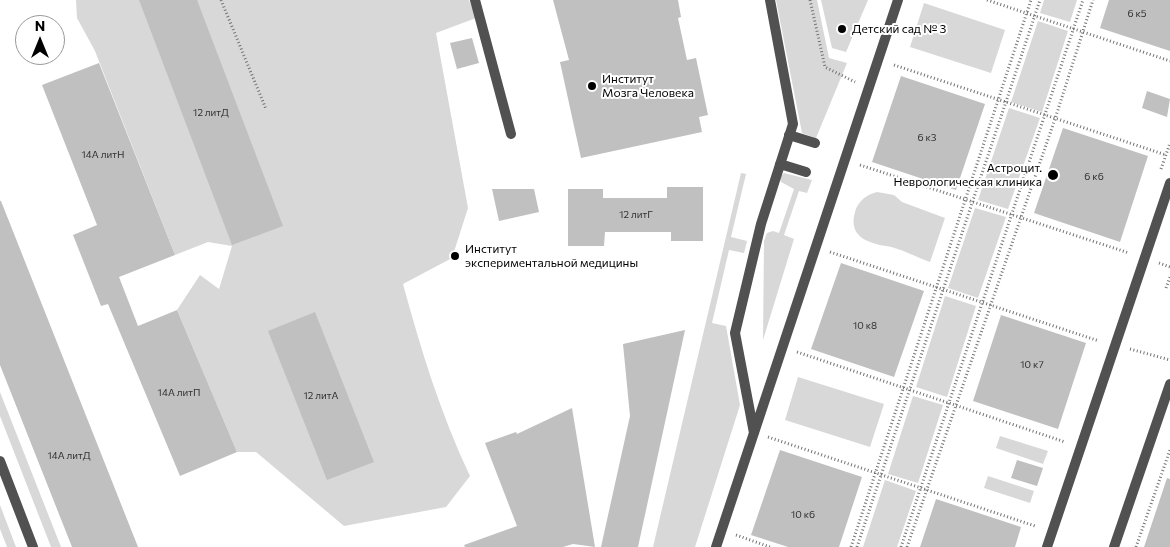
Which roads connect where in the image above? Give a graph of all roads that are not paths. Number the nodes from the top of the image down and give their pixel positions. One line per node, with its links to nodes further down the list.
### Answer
1 (475, 0): 4 (street)
2 (770, 0): 5 (street)
3 (898, 0): 11 (street)
4 (511, 134)
5 (789, 135): 6 (street); 7 (street)
6 (815, 143)
7 (780, 164): 8 (street); 11 (street)
8 (806, 172)
9 (1170, 183): 15 (street)
10 (1170, 384): 16 (street)
11 (754, 434): 14 (street)
12 (0, 461): 13 (street)
13 (33, 547)
14 (716, 547)
15 (1046, 547)
16 (1114, 547)

